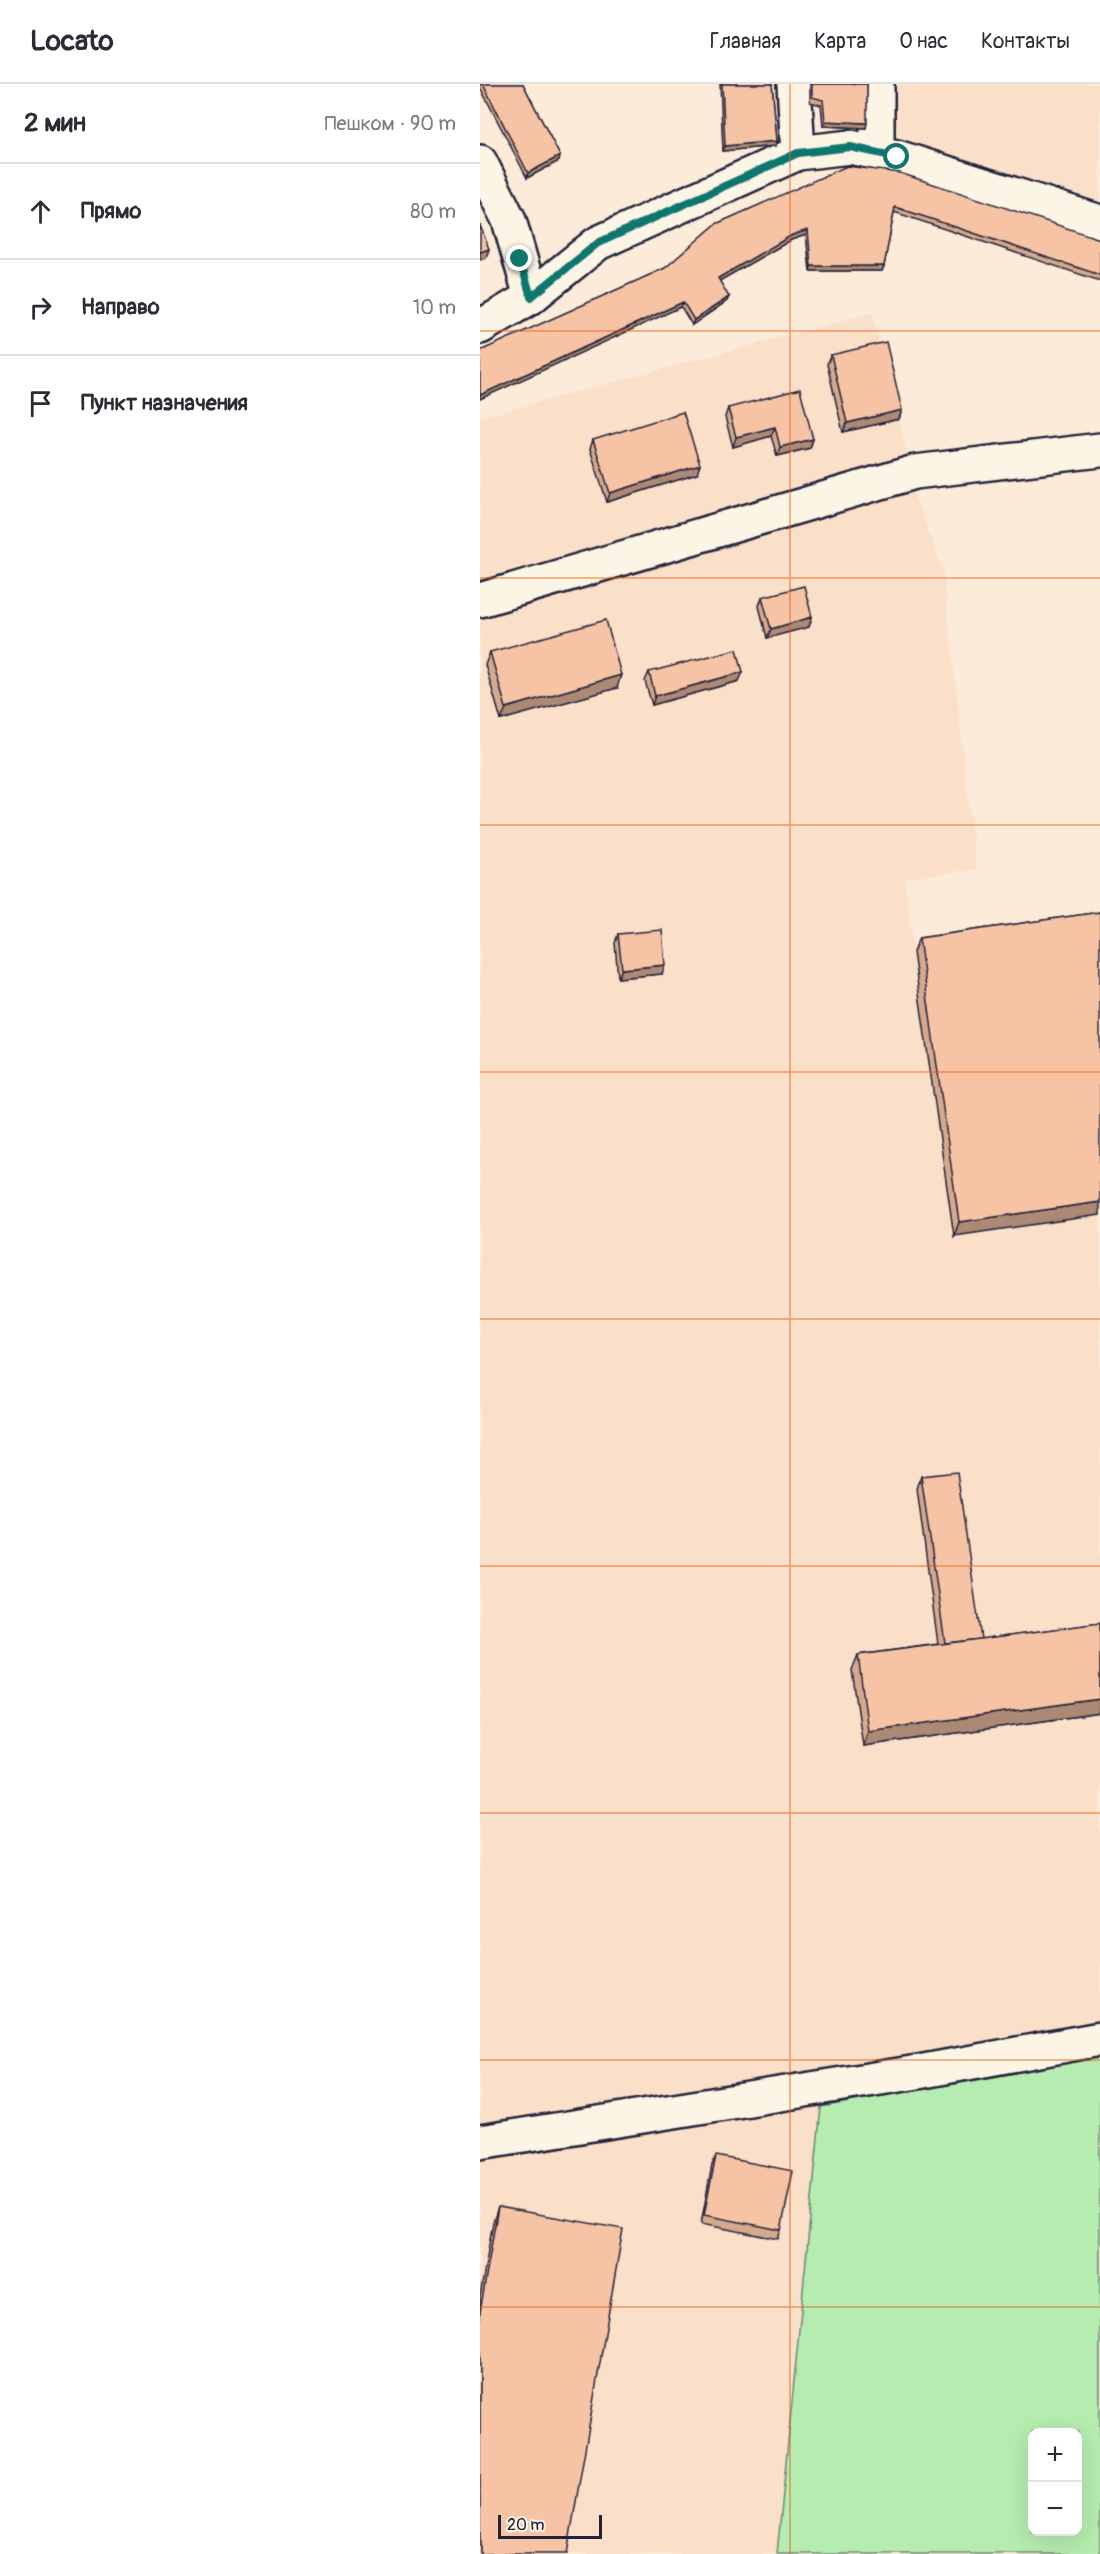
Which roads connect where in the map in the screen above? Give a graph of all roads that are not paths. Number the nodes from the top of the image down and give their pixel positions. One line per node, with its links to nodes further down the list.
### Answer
1 (794, 84): 3 (lane)
2 (877, 84): 4 (lane)
3 (798, 153): 4 (lane); 7 (lane)
4 (877, 153): 6 (lane)
5 (480, 162): 7 (lane)
6 (1100, 222)
7 (531, 297): 8 (lane)
8 (480, 327)
9 (1100, 450): 10 (lane)
10 (480, 600)
11 (1100, 2039): 12 (lane)
12 (480, 2142)

